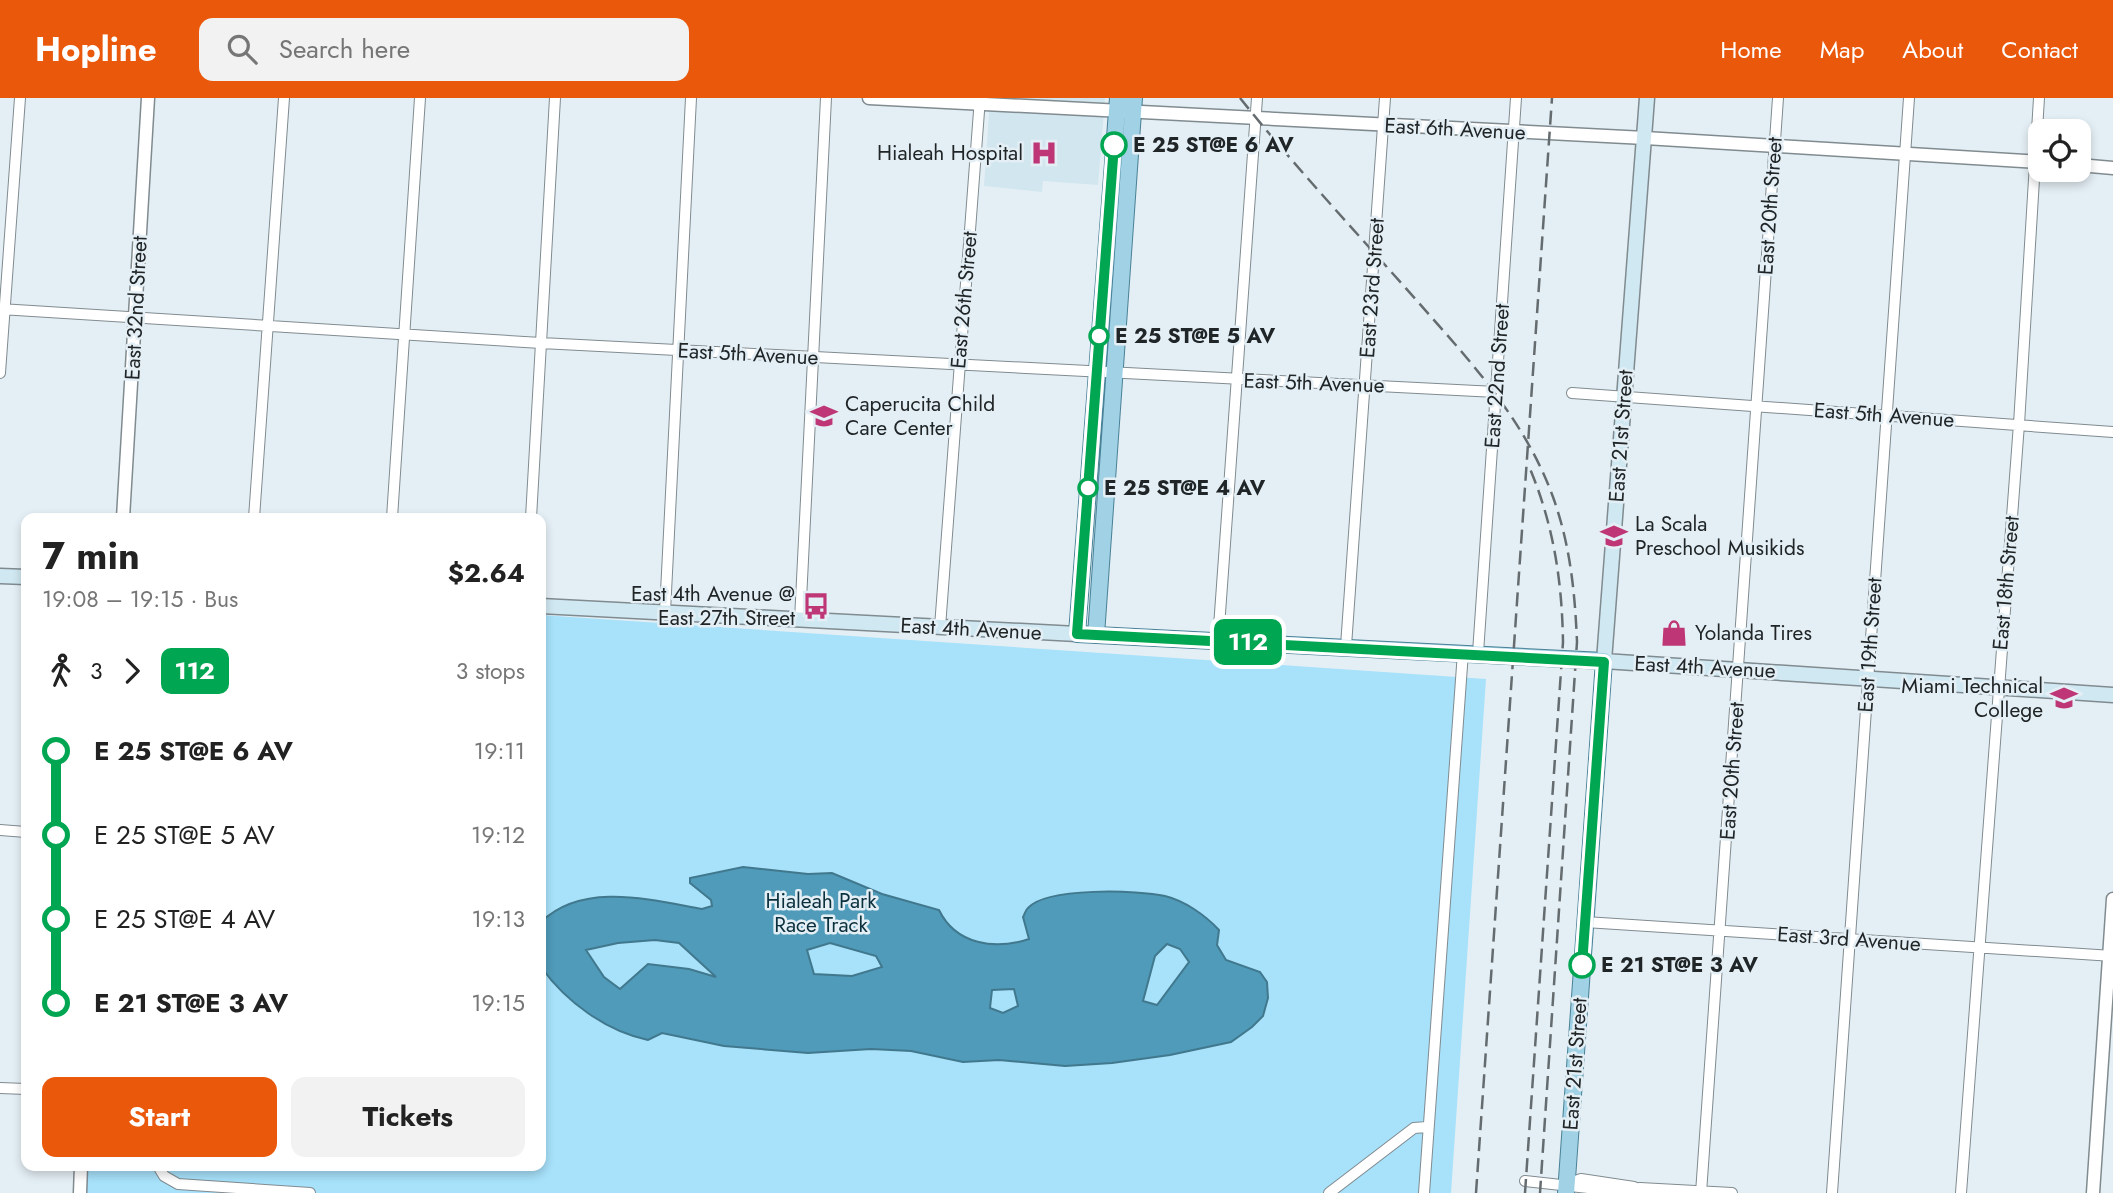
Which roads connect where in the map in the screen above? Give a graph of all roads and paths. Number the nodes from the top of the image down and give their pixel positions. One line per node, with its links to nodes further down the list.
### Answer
1 (20, 98): 29 (street)
2 (148, 98): 30 (street, East 32nd Street)
3 (284, 98): 31 (street)
4 (420, 98): 32 (street)
5 (555, 98): 33 (street)
6 (691, 98): 34 (street)
7 (826, 98): 35 (street)
8 (869, 98): 16 (street, East 6th Avenue)
9 (1257, 98): 18 (street)
10 (1385, 98): 20 (street, East 23rd Street)
11 (1516, 98): 21 (street, East 22nd Street)
12 (1647, 98): 22 (main road, East 21st Street)
13 (1779, 98): 23 (street, East 20th Street)
14 (1909, 98): 24 (street, East 19th Street)
15 (2039, 98): 19 (street, East 18th Street)
16 (980, 101): 17 (street, East 6th Avenue); 36 (street, East 26th Street)
17 (1125, 106): 18 (street, East 6th Avenue); 38 (main road); 39 (main road)
18 (1256, 118): 20 (street, East 6th Avenue); 40 (street)
19 (2039, 119)
20 (1383, 126): 21 (street, East 6th Avenue); 41 (street, East 23rd Street)
21 (1513, 132): 22 (street, East 6th Avenue); 42 (street, East 22nd Street)
22 (1645, 138): 23 (street, East 6th Avenue); 44 (main road, East 21st Street)
23 (1775, 145): 24 (street, East 6th Avenue); 45 (street, East 20th Street)
24 (1906, 154): 25 (street, East 6th Avenue); 46 (street, East 19th Street)
25 (2028, 161)
26 (2091, 166): 27 (street)
27 (2113, 167)
28 (2037, 182): 47 (street, East 18th Street)
29 (2, 310): 30 (street, East 5th Avenue); 37 (street)
30 (135, 320): 31 (street, East 5th Avenue); 49 (street, East 32nd Street)
31 (268, 327): 32 (street, East 5th Avenue); 50 (street)
32 (404, 334): 33 (street, East 5th Avenue); 51 (street)
33 (541, 343): 34 (street, East 5th Avenue); 52 (street)
34 (677, 350): 35 (street, East 5th Avenue); 56 (street)
35 (813, 357): 36 (street, East 5th Avenue); 57 (street)
36 (958, 364): 38 (street, East 5th Avenue); 58 (street, East 26th Street)
37 (0, 373)
38 (1096, 373): 39 (street, East 5th Avenue); 59 (main road)
39 (1114, 374): 40 (street, East 5th Avenue); 60 (main road)
40 (1236, 380): 41 (street, East 5th Avenue); 61 (street)
41 (1365, 385): 42 (street, East 5th Avenue); 62 (street, East 23rd Street)
42 (1496, 392): 63 (street, East 22nd Street)
43 (1572, 393): 44 (street, East 5th Avenue)
44 (1623, 397): 45 (street, East 5th Avenue); 64 (main road, East 21st Street)
45 (1755, 407): 46 (street, East 5th Avenue); 65 (street, East 20th Street)
46 (1887, 415): 47 (street, East 5th Avenue); 66 (street, East 19th Street)
47 (2019, 424): 48 (street, East 5th Avenue); 67 (street, East 18th Street)
48 (2113, 432)
49 (123, 513)
50 (254, 513)
51 (392, 513)
52 (531, 513)
53 (0, 576): 54 (main road)
54 (21, 577)
55 (546, 606): 56 (main road, East 4th Avenue)
56 (665, 612): 57 (main road, East 4th Avenue)
57 (800, 620): 58 (main road, East 4th Avenue)
58 (940, 627): 59 (main road, East 4th Avenue)
59 (1077, 634): 60 (main road, East 4th Avenue)
60 (1096, 635): 61 (main road, East 4th Avenue)
61 (1218, 641): 62 (main road, East 4th Avenue)
62 (1346, 646): 63 (main road, East 4th Avenue)
63 (1470, 653): 64 (main road, East 4th Avenue); 79 (street, East 22nd Street)
64 (1604, 662): 65 (main road, East 4th Avenue); 72 (main road, East 21st Street)
65 (1740, 669): 66 (main road, East 4th Avenue); 73 (street, East 20th Street)
66 (1868, 678): 67 (main road, East 4th Avenue); 74 (street, East 19th Street)
67 (1997, 687): 68 (main road, East 4th Avenue); 75 (street, East 18th Street)
68 (2113, 695)
69 (0, 830): 70 (street)
70 (21, 832)
71 (2113, 899): 76 (street)
72 (1585, 922): 73 (street, East 3rd Avenue); 84 (main road, East 21st Street)
73 (1720, 930): 74 (street, East 3rd Avenue); 86 (street, East 20th Street)
74 (1849, 939): 75 (street, East 3rd Avenue); 92 (street, East 19th Street)
75 (1978, 948): 76 (street, East 3rd Avenue); 93 (street, East 18th Street)
76 (2111, 956): 94 (street)
77 (0, 1088): 78 (street)
78 (21, 1089)
79 (1427, 1127): 89 (street); 90 (street, East 22nd Street)
80 (81, 1171): 87 (street)
81 (161, 1171): 88 (street)
82 (1525, 1181): 84 (street)
83 (1640, 1188): 84 (street); 85 (street); 86 (street)
84 (1566, 1189): 85 (street)
85 (1592, 1191)
86 (1701, 1192): 91 (street)
87 (80, 1193)
88 (310, 1193)
89 (1329, 1193)
90 (1424, 1193)
91 (1732, 1193)
92 (1832, 1193)
93 (1961, 1193)
94 (2093, 1193)

